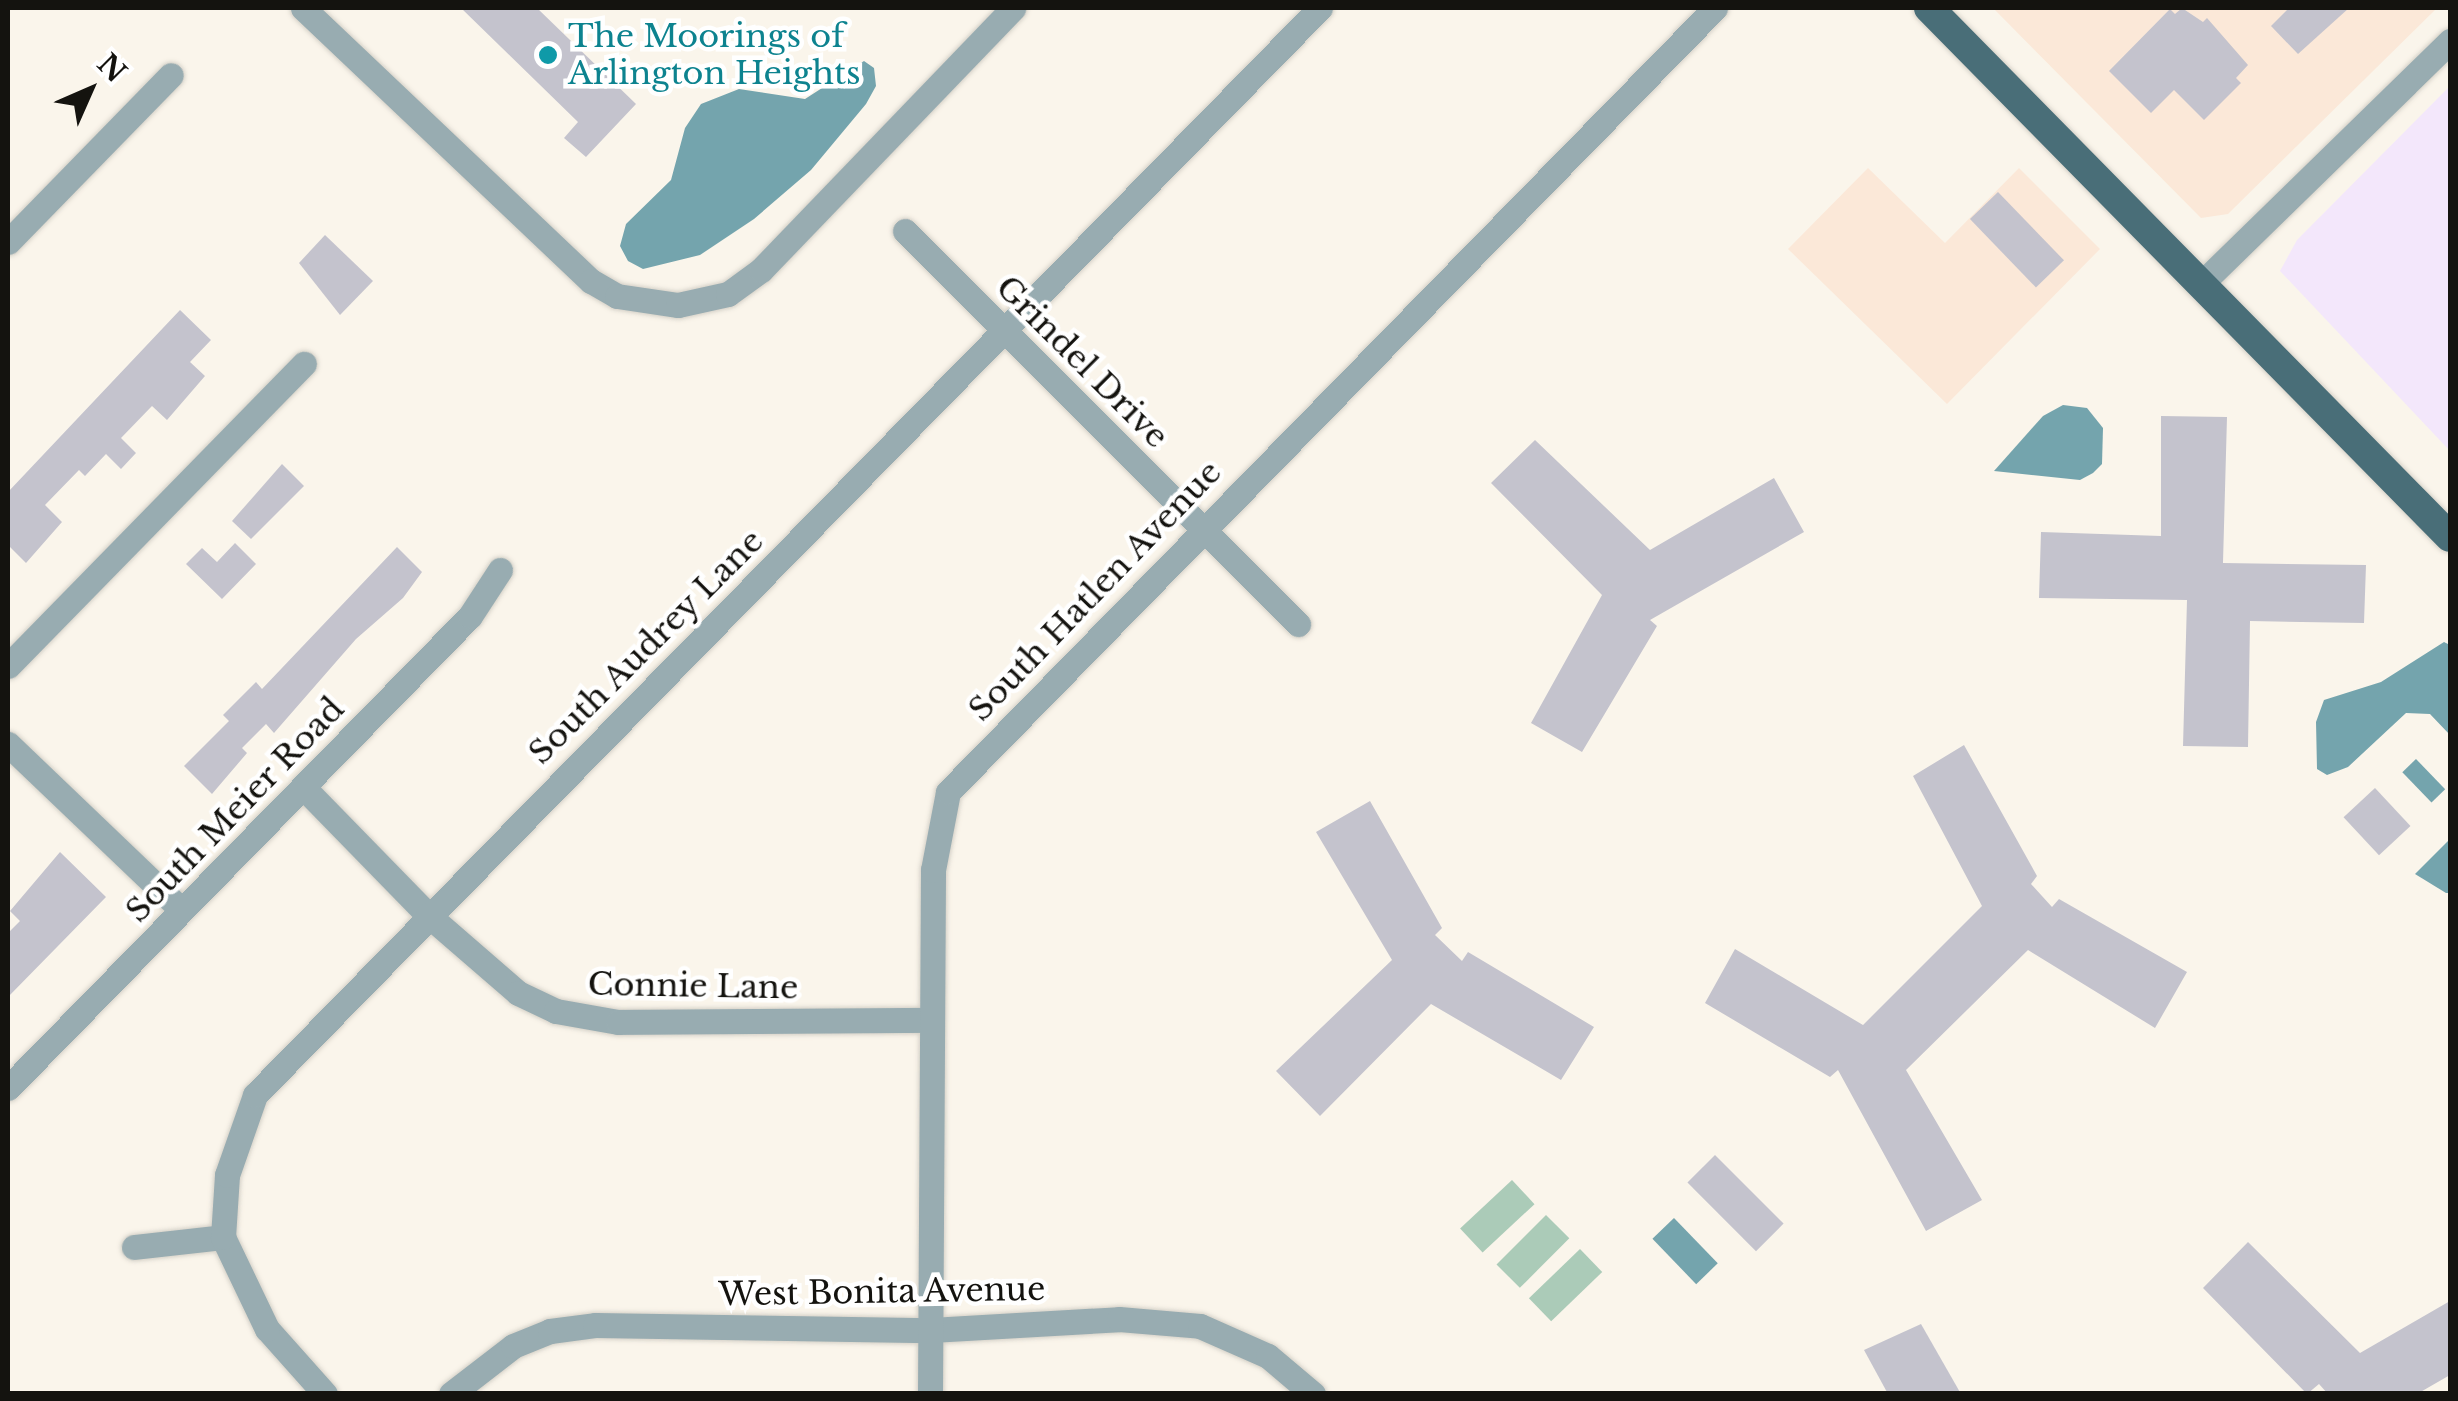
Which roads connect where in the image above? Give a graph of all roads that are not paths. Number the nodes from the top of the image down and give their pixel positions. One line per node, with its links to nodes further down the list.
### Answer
1 (303, 8): 2 (street)
2 (1013, 8)
3 (1320, 8): 11 (street, South Audrey Lane)
4 (1714, 8): 13 (street, South Hatlen Avenue)
5 (1930, 8): 10 (main road)
6 (2450, 41): 10 (street)
7 (171, 76): 9 (street)
8 (906, 231): 11 (street, Grindel Drive)
9 (8, 242)
10 (2202, 284): 14 (main road)
11 (1004, 329): 13 (street, Grindel Drive); 21 (street, South Audrey Lane)
12 (304, 364): 17 (street)
13 (1201, 526): 16 (street, Grindel Drive); 22 (street, South Hatlen Avenue)
14 (2450, 538)
15 (500, 570): 19 (street, South Meier Road)
16 (1298, 624)
17 (8, 666)
18 (8, 744): 20 (street)
19 (303, 788): 20 (street, South Meier Road); 21 (street, Connie Lane)
20 (182, 910): 23 (street, South Meier Road)
21 (428, 915): 22 (street, Connie Lane); 24 (street, South Audrey Lane)
22 (930, 1020): 26 (street, South Hatlen Avenue)
23 (8, 1088)
24 (223, 1238): 25 (street); 27 (street, South Audrey Lane)
25 (134, 1247)
26 (931, 1330): 28 (street, West Bonita Avenue); 29 (street, South Hatlen Avenue); 30 (street, West Bonita Avenue)
27 (325, 1394)
28 (451, 1394)
29 (930, 1394)
30 (1313, 1394)

